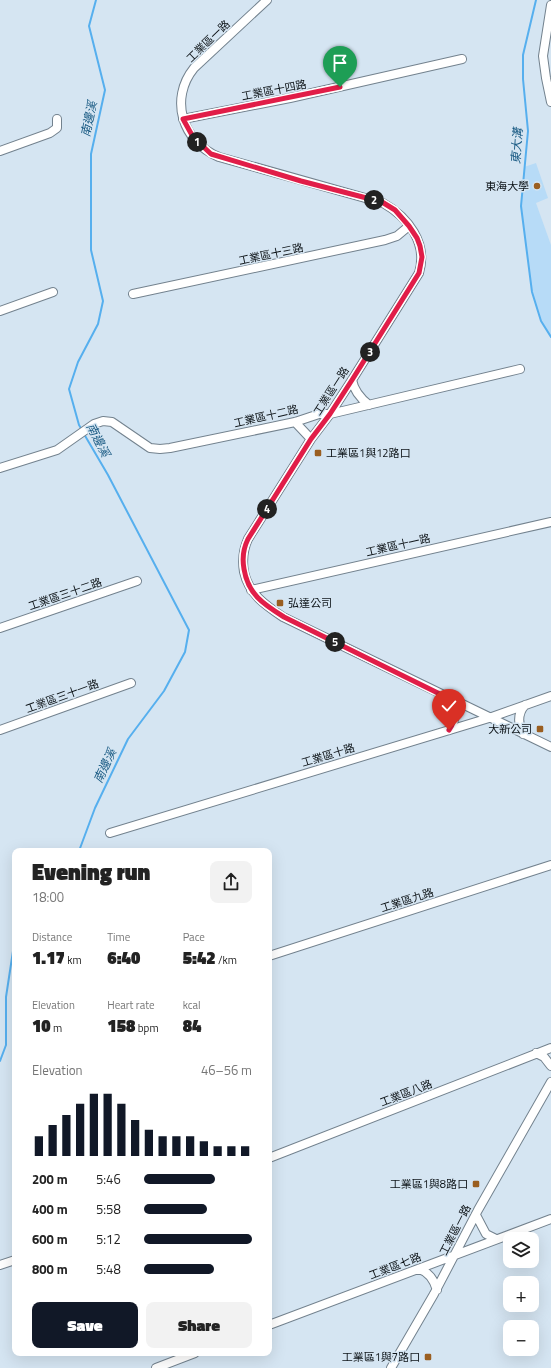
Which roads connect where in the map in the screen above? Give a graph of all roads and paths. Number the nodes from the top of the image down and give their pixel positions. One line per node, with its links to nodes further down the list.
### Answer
1 (267, 0): 6 (street, 工業區一路)
2 (551, 5): 4 (street)
3 (462, 59): 6 (street, 工業區十四路)
4 (551, 102)
5 (57, 119): 7 (street)
6 (183, 119): 8 (street, 工業區一路)
7 (0, 151)
8 (409, 226): 10 (street, 工業區十三路); 13 (street, 工業區一路)
9 (53, 292): 11 (street)
10 (133, 294)
11 (0, 311)
12 (520, 369): 14 (street, 工業區十二路)
13 (352, 380): 14 (street); 15 (street, 工業區一路)
14 (369, 405): 15 (street, 工業區十二路)
15 (330, 414): 16 (street, 工業區十二路); 17 (street, 工業區一路)
16 (295, 422): 17 (street); 18 (street, 工業區十二路)
17 (311, 439): 21 (street, 工業區一路)
18 (0, 468)
19 (551, 522): 21 (street, 工業區十一路)
20 (137, 581): 22 (street, 工業區三十二路)
21 (251, 590): 25 (street, 工業區一路)
22 (0, 628)
23 (131, 683): 28 (street, 工業區三十一路)
24 (551, 696): 26 (street, 工業區十路)
25 (452, 700): 27 (street, 工業區一路); 29 (street)
26 (524, 705): 27 (street, 工業區十路); 30 (street)
27 (489, 718): 29 (street, 工業區十路); 30 (street, 工業區一路)
28 (0, 730)
29 (449, 730): 32 (street, 工業區十路)
30 (523, 734): 31 (street, 工業區一路)
31 (551, 747)
32 (110, 833)
33 (551, 865): 34 (street, 工業區九路)
34 (272, 955)
35 (551, 1048): 36 (street, 工業區八路)
36 (536, 1054): 37 (street); 39 (street, 工業區八路)
37 (551, 1066)
38 (551, 1082): 40 (street, 工業區一路)
39 (272, 1157)
40 (476, 1215): 42 (street); 43 (street, 工業區一路)
41 (551, 1219): 42 (street, 工業區七路)
42 (496, 1239): 43 (street, 工業區七路)
43 (455, 1255): 46 (street, 工業區七路); 47 (street, 工業區一路)
44 (12, 1261): 45 (street)
45 (2, 1264)
46 (419, 1269): 47 (street); 48 (street, 工業區七路)
47 (437, 1290): 51 (street, 工業區一路)
48 (272, 1324)
49 (187, 1356): 50 (street)
50 (156, 1368)
51 (391, 1368)

